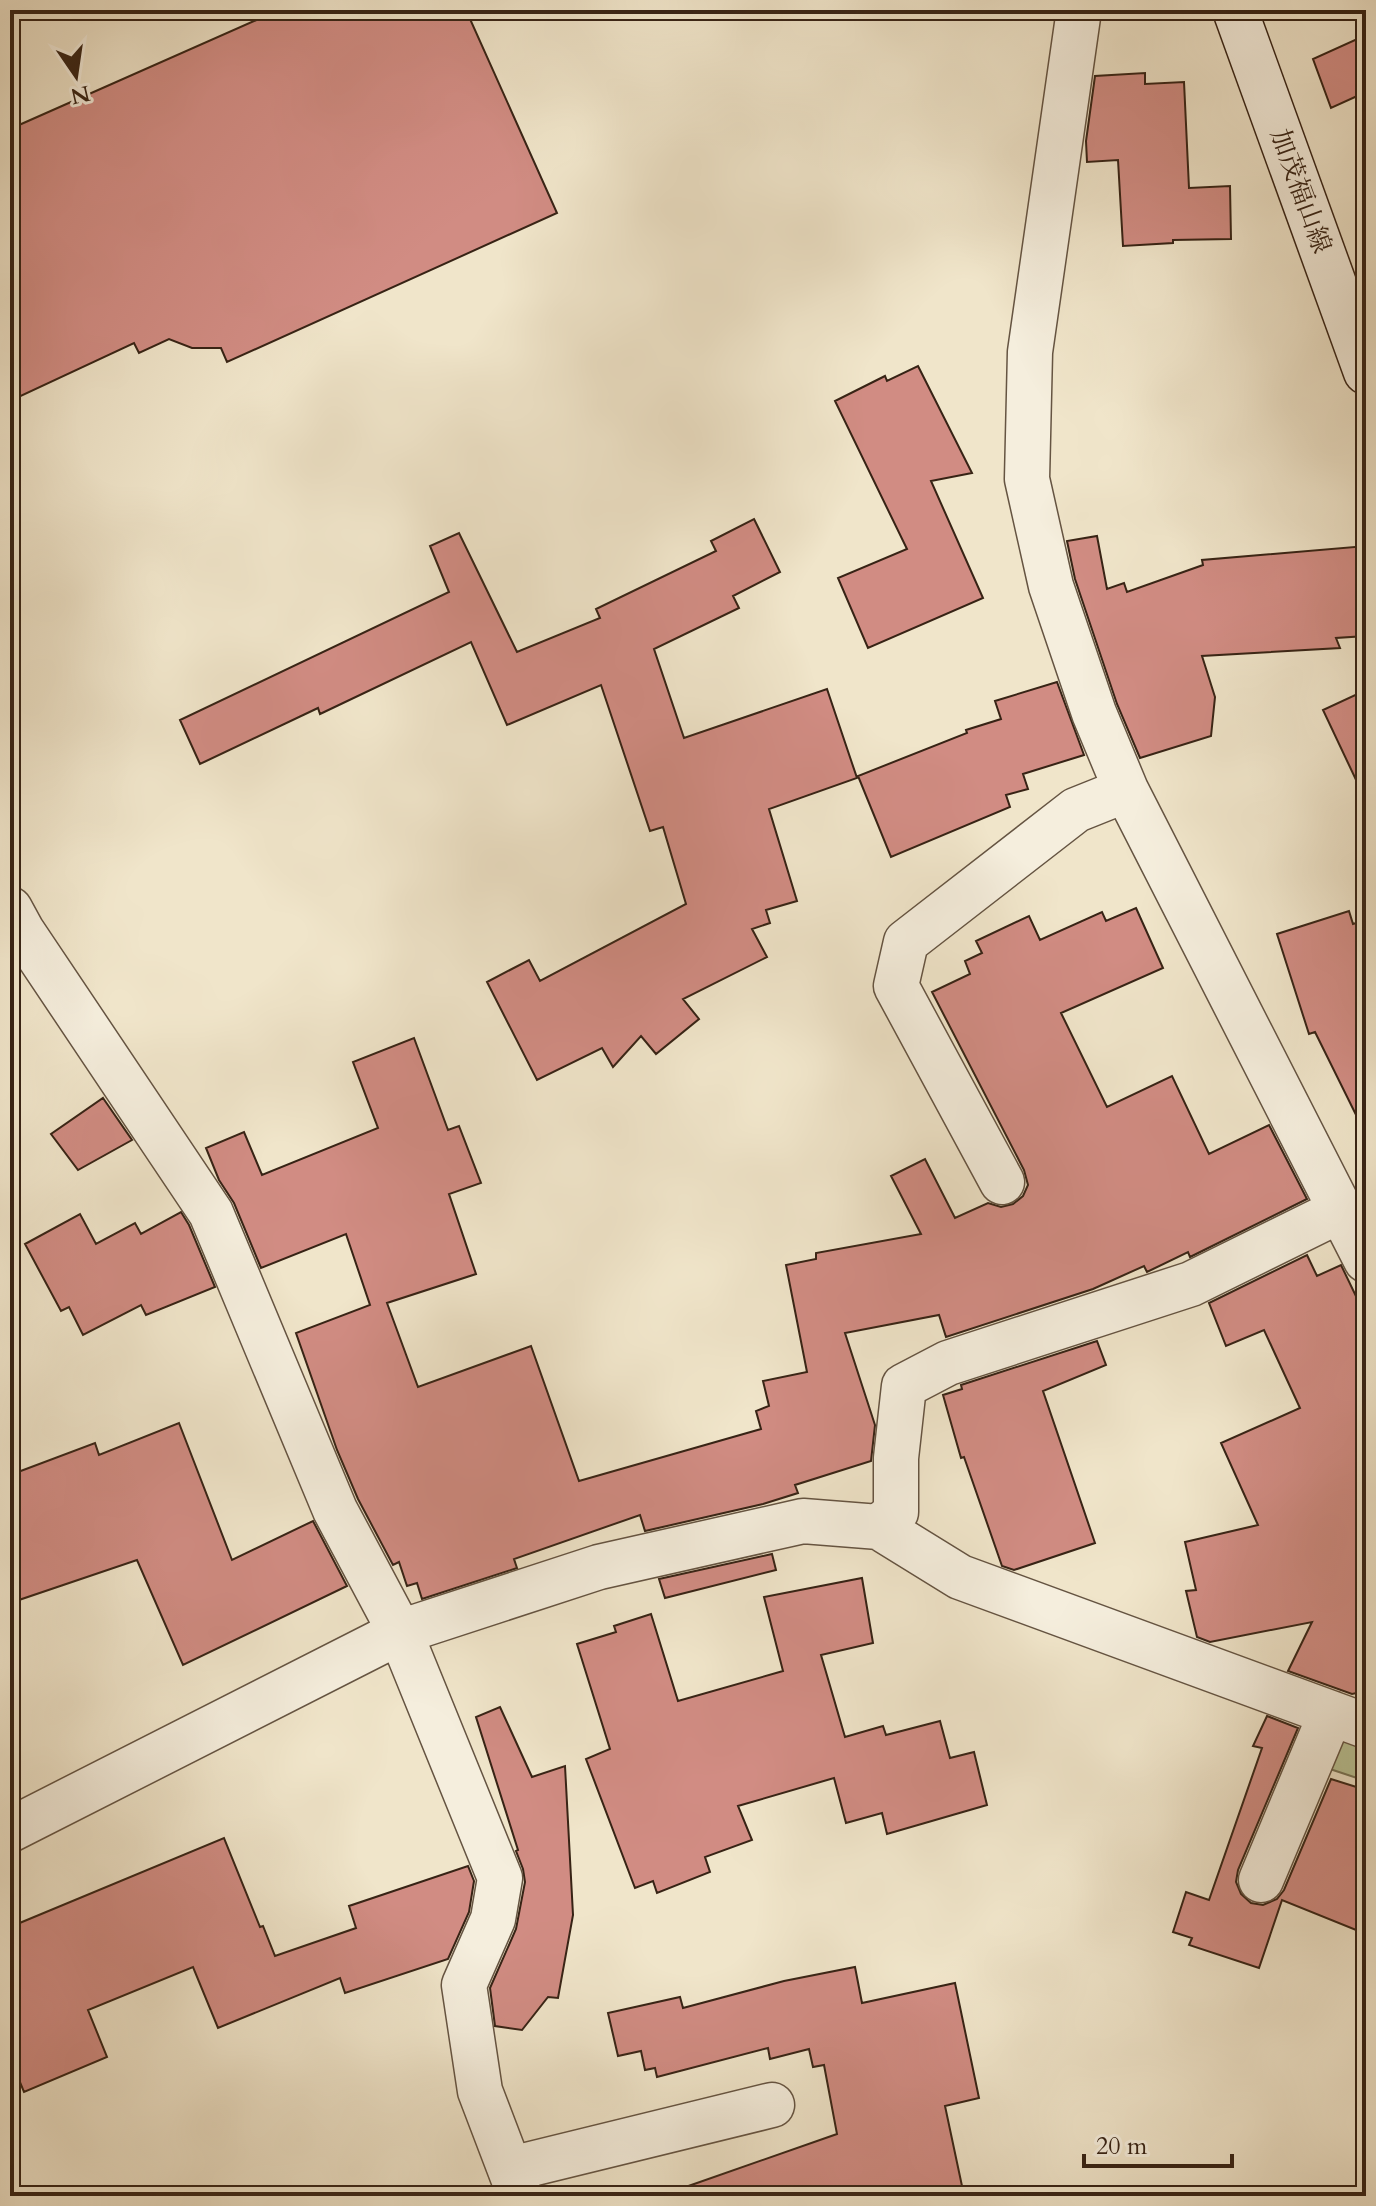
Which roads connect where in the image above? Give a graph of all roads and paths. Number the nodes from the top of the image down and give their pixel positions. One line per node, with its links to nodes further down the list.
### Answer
1 (1079, 10): 4 (street)
2 (1235, 10): 3 (street, 加茂福山線)
3 (1366, 372)
4 (1126, 790): 6 (street); 7 (street)
5 (14, 926): 10 (street)
6 (1002, 1182)
7 (1341, 1210): 8 (street); 9 (street)
8 (1366, 1260)
9 (879, 1527): 10 (street); 11 (street)
10 (400, 1632): 12 (street); 15 (street)
11 (1348, 1719): 13 (street)
12 (10, 1830)
13 (1261, 1880)
14 (772, 2105): 15 (street)
15 (516, 2182)

